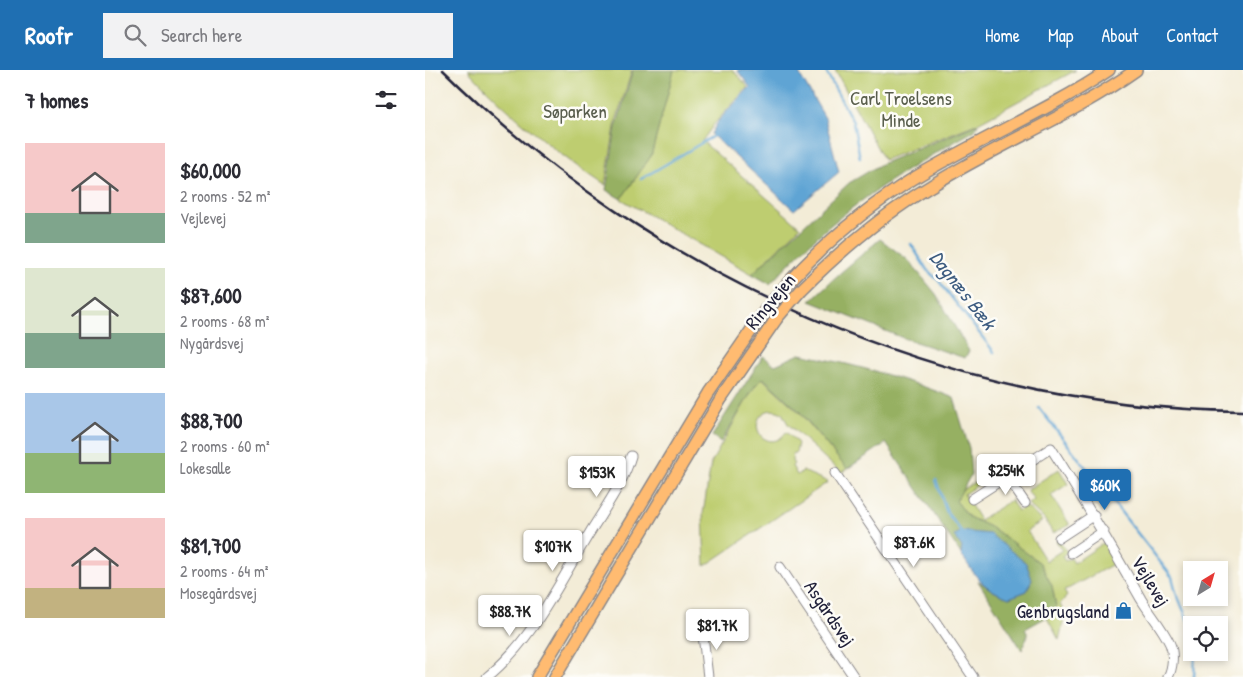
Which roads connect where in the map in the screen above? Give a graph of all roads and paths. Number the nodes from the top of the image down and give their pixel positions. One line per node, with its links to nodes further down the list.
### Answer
1 (1109, 70): 15 (main road, Ringvejen, bridge)
2 (1136, 70): 16 (main road, Ringvejen, bridge)
3 (631, 456): 14 (street)
4 (835, 473): 19 (street)
5 (1007, 476): 6 (street, Vejlevej); 7 (street); 8 (street, Vejlevej)
6 (972, 499)
7 (1025, 503)
8 (1094, 515): 9 (street, Vejlevej); 10 (street)
9 (1103, 531): 11 (street); 20 (street, Vejlevej)
10 (1059, 538)
11 (1071, 553)
12 (780, 567): 18 (street, Asgårdsvej)
13 (702, 627): 17 (street)
14 (487, 677)
15 (537, 677)
16 (555, 677)
17 (708, 677)
18 (854, 677)
19 (973, 677)
20 (1167, 677)

